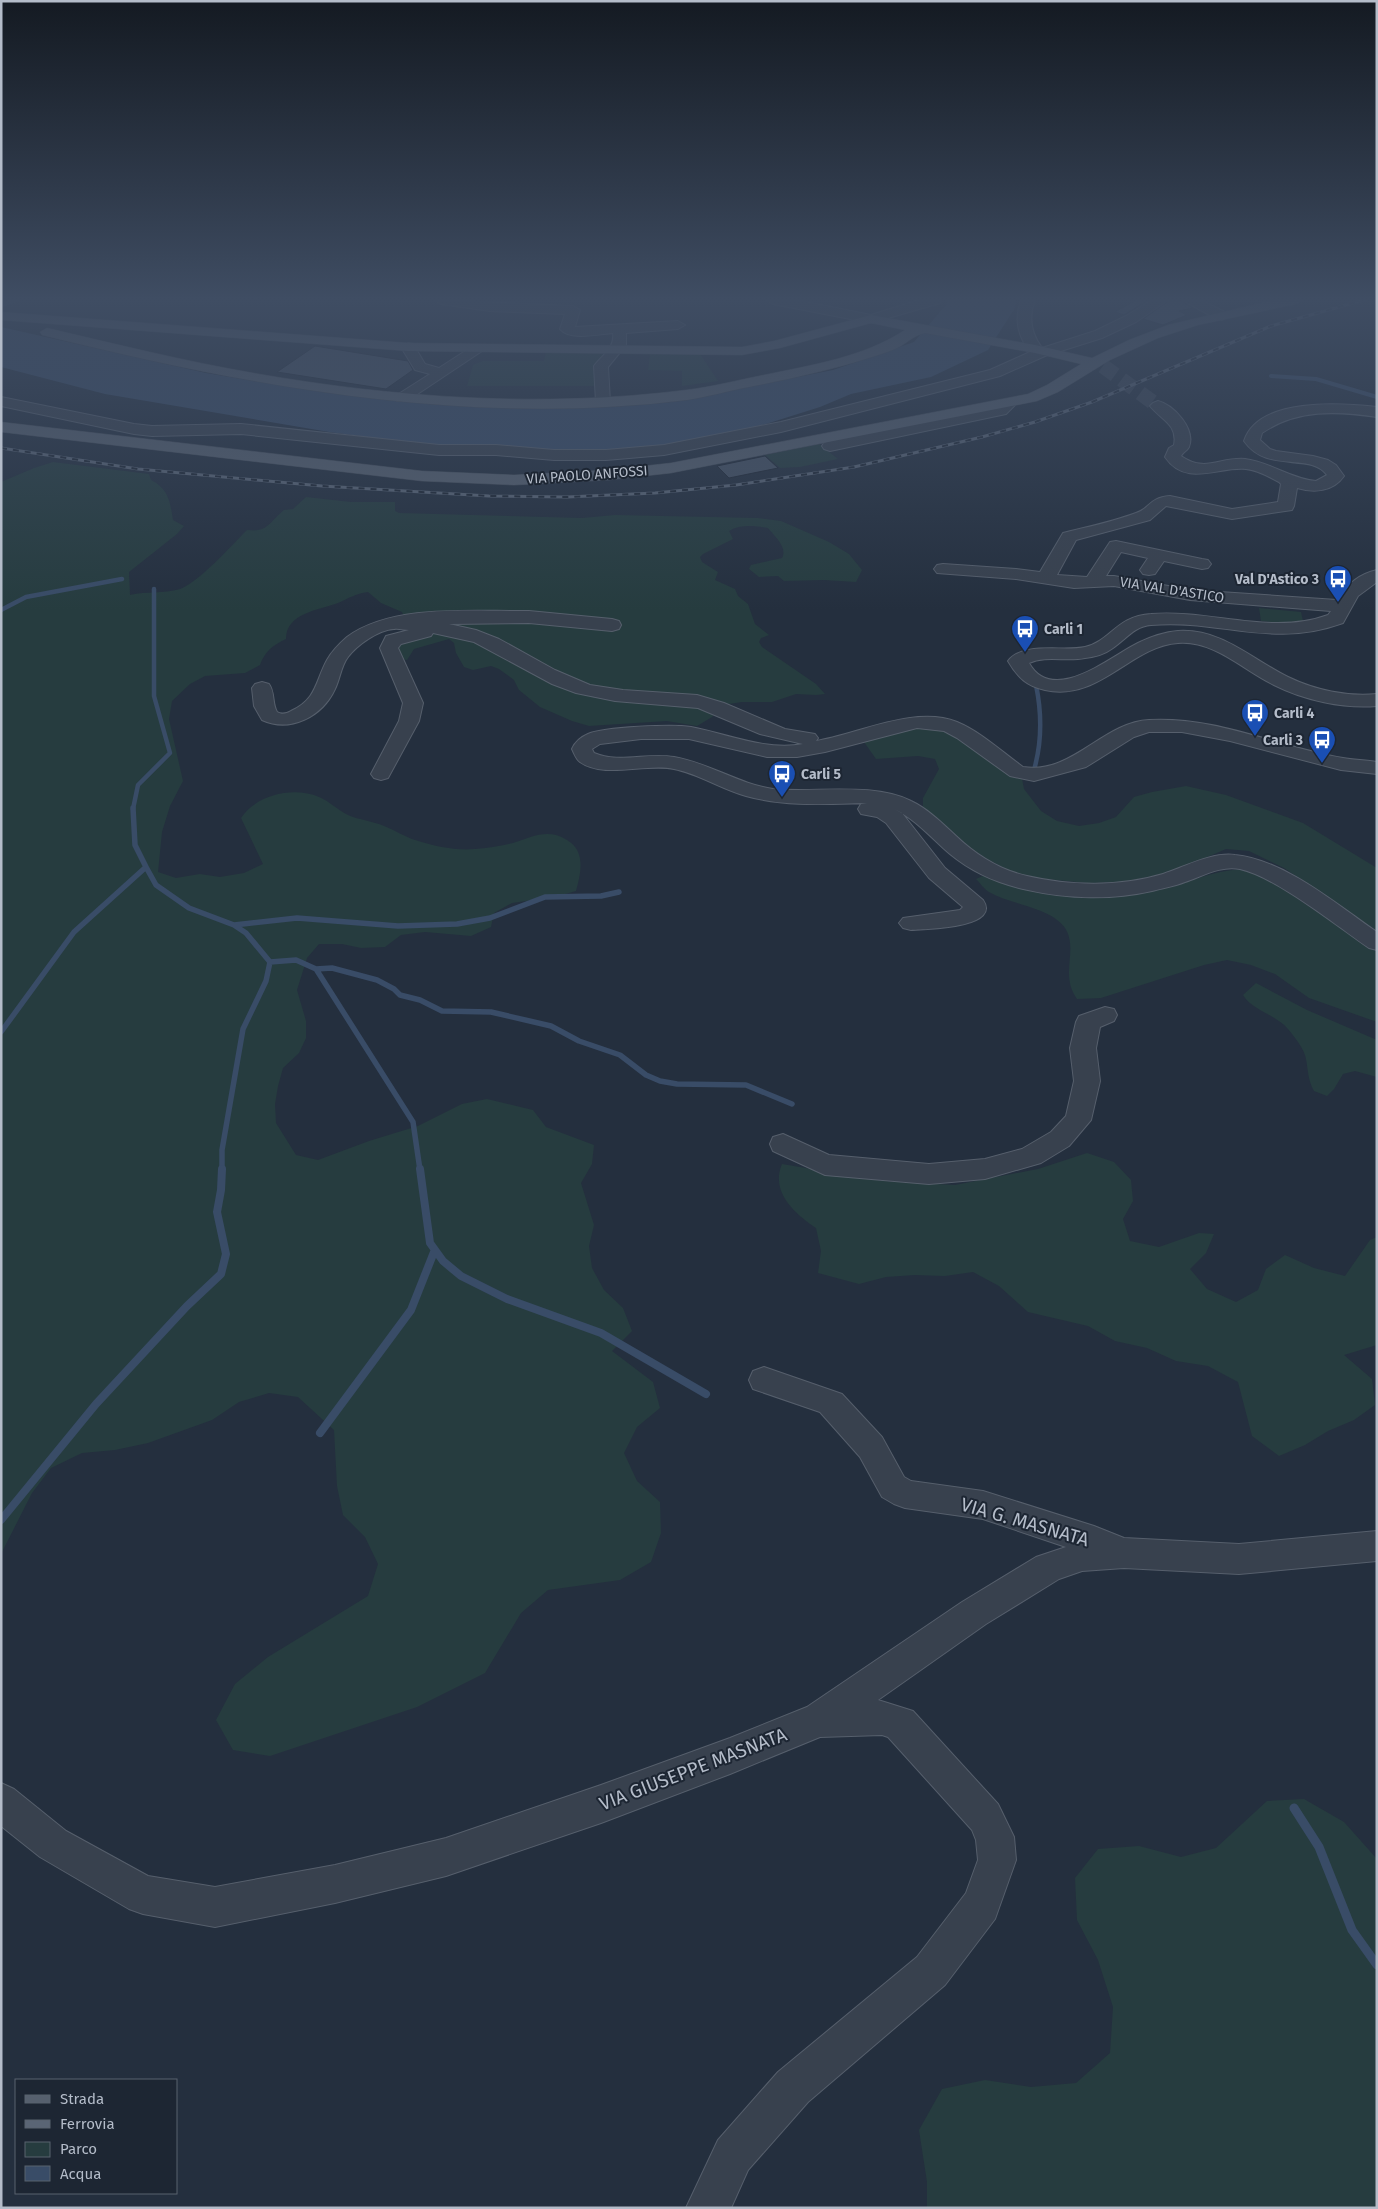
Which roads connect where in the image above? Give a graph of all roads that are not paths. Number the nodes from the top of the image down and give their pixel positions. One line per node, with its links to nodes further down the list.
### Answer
1 (11, 403): 7 (street)
2 (876, 403): 7 (street)
3 (1010, 403): 8 (main road, VIA PAOLO ANFOSSI); 9 (street, VIA PAOLO ANFOSSI)
4 (1158, 406): 10 (street)
5 (1377, 412): 10 (street)
6 (1, 427): 8 (main road, VIA PAOLO ANFOSSI)
7 (177, 430): 8 (street)
8 (122, 441)
9 (830, 446)
10 (1287, 481): 15 (street)
11 (1159, 555): 12 (street); 16 (street); 17 (street)
12 (1202, 564)
13 (943, 569): 15 (street, VIA VAL D'ASTICO)
14 (1377, 575): 18 (street, VIA VAL D'ASTICO)
15 (1046, 578): 16 (street, VIA VAL D'ASTICO)
16 (1093, 582): 17 (street, VIA VAL D'ASTICO)
17 (1139, 585): 18 (street, VIA VAL D'ASTICO)
18 (1341, 606): 23 (street, VIA VAL D'ASTICO)
19 (399, 624): 20 (street); 21 (street); 22 (street)
20 (612, 625)
21 (439, 628): 25 (street); 28 (street)
22 (262, 688)
23 (1377, 700)
24 (1175, 707): 26 (street)
25 (863, 736): 26 (street); 29 (street)
26 (1231, 736): 27 (street)
27 (1377, 768)
28 (380, 774)
29 (802, 796): 30 (street); 31 (street)
30 (911, 923)
31 (1377, 943)
32 (1105, 1015): 33 (street)
33 (783, 1144)
34 (764, 1380): 36 (street, VIA G. MASNATA)
35 (1377, 1546): 36 (street, VIA GIUSEPPE MASNATA)
36 (1124, 1553): 37 (street, VIA GIUSEPPE MASNATA)
37 (820, 1719): 38 (street, VIA GIUSEPPE MASNATA); 39 (street)
38 (1, 1802)
39 (708, 2208)

